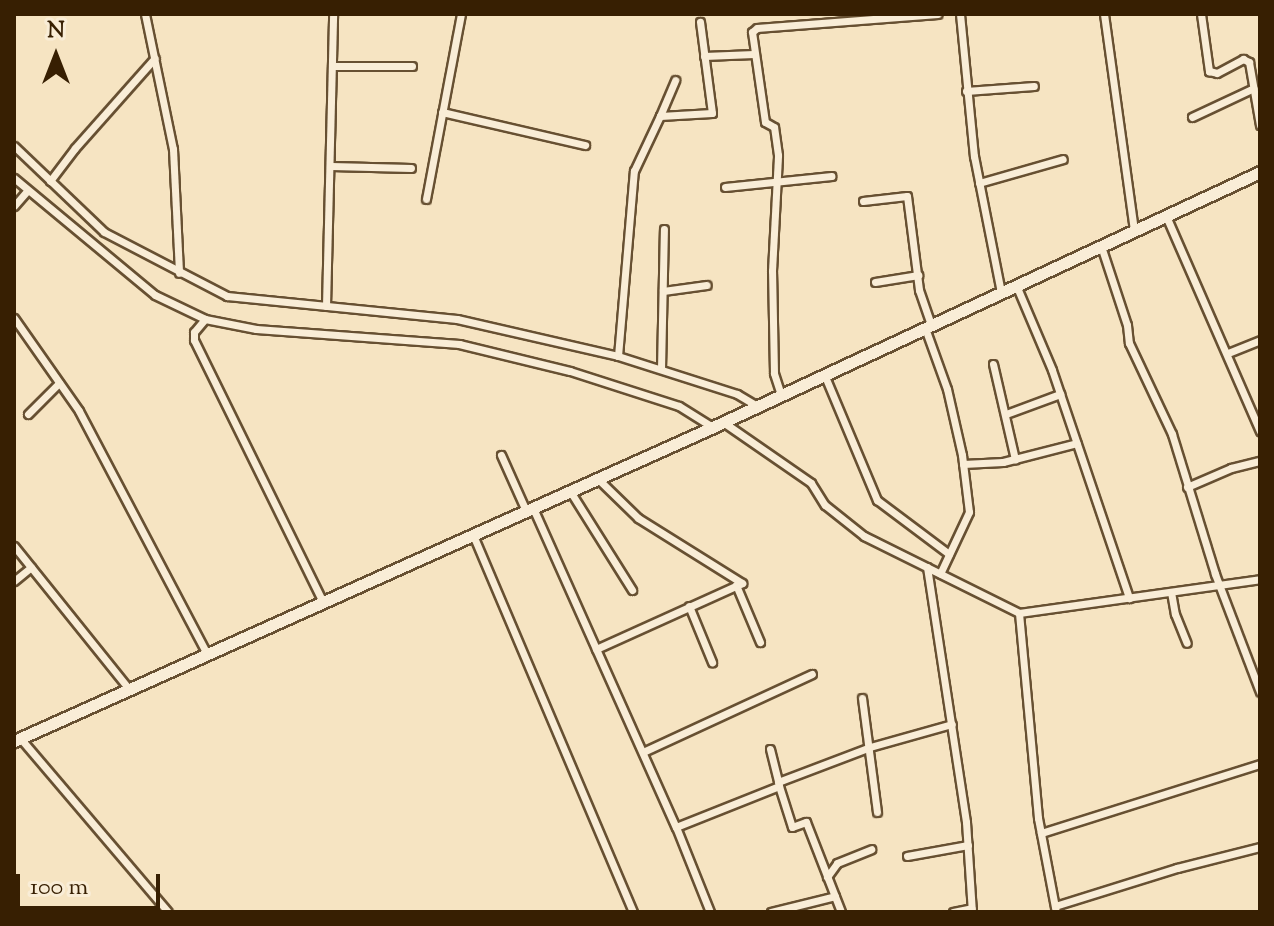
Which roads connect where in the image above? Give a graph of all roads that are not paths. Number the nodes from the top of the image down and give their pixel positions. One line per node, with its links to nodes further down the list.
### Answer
1 (145, 14): 12 (street)
2 (333, 14): 13 (street)
3 (461, 14): 19 (street)
4 (937, 14): 8 (street)
5 (960, 14): 18 (street)
6 (1104, 14): 41 (street)
7 (1201, 14): 16 (street)
8 (893, 16): 10 (street)
9 (700, 22): 11 (street)
10 (754, 54): 11 (street); 32 (street)
11 (704, 56): 20 (street)
12 (156, 58): 31 (street); 43 (street)
13 (332, 66): 14 (street); 26 (street)
14 (412, 66)
15 (675, 80): 20 (street)
16 (1256, 85): 21 (street); 22 (street)
17 (1034, 86): 18 (street)
18 (966, 91): 33 (street)
19 (442, 112): 23 (street); 36 (street)
20 (660, 116): 56 (street)
21 (1192, 117)
22 (1260, 125)
23 (585, 145)
24 (14, 146): 31 (street)
25 (1063, 159): 33 (street)
26 (331, 166): 27 (street); 50 (street)
27 (411, 168)
28 (1260, 172): 39 (main road)
29 (831, 176): 32 (street)
30 (14, 178): 35 (street)
31 (50, 181): 43 (street)
32 (777, 182): 34 (street); 62 (street)
33 (979, 183): 49 (street)
34 (725, 187)
35 (27, 191): 38 (street); 52 (street)
36 (426, 199)
37 (863, 201): 44 (street)
38 (14, 206)
39 (1166, 216): 41 (main road); 55 (street)
40 (664, 229): 48 (street)
41 (1134, 231): 42 (main road)
42 (1101, 246): 47 (main road); 74 (street)
43 (179, 273): 50 (street)
44 (918, 275): 45 (street); 53 (street)
45 (875, 282)
46 (707, 285): 48 (street)
47 (1016, 285): 49 (main road); 61 (street)
48 (663, 291): 58 (street)
49 (1001, 292): 53 (main road)
50 (326, 306): 56 (street)
51 (14, 318): 60 (street)
52 (205, 319): 66 (street); 90 (street)
53 (928, 326): 59 (main road); 72 (street)
54 (1260, 340): 55 (street)
55 (1228, 353): 67 (street)
56 (618, 356): 58 (street)
57 (993, 364): 65 (street)
58 (661, 369): 63 (street)
59 (824, 374): 62 (main road); 79 (street)
60 (59, 383): 64 (street); 96 (street)
61 (1060, 394): 65 (street); 68 (street)
62 (781, 395): 63 (main road)
63 (757, 406): 66 (main road)
64 (28, 414)
65 (1006, 414): 70 (street)
66 (718, 424): 73 (main road); 81 (street)
67 (1260, 431)
68 (1077, 443): 70 (street); 89 (street)
69 (501, 455): 76 (street)
70 (1015, 459): 72 (street)
71 (1260, 461): 74 (street)
72 (963, 464): 79 (street)
73 (598, 479): 75 (main road); 85 (street)
74 (1187, 487): 86 (street)
75 (570, 491): 76 (main road); 87 (street)
76 (530, 510): 77 (main road); 95 (street)
77 (473, 535): 90 (main road); 121 (street)
78 (14, 546): 80 (street)
79 (948, 557): 82 (street)
80 (31, 567): 84 (street); 99 (street)
81 (927, 567): 82 (street); 102 (street)
82 (941, 573): 92 (street)
83 (1260, 579): 86 (street)
84 (14, 581)
85 (736, 585): 91 (street); 93 (street)
86 (1219, 585): 88 (street); 100 (street)
87 (632, 590)
88 (1171, 592): 89 (street); 94 (street)
89 (1129, 598): 92 (street)
90 (323, 602): 96 (main road)
91 (689, 606): 95 (street); 97 (street)
92 (1019, 613): 111 (street)
93 (760, 642)
94 (1187, 643)
95 (596, 649): 106 (street)
96 (207, 654): 99 (main road)
97 (712, 662)
98 (812, 674): 106 (street)
99 (129, 689): 103 (main road)
100 (1260, 692)
101 (862, 698): 104 (street)
102 (952, 724): 104 (street); 112 (street)
103 (17, 740): 120 (street)
104 (870, 747): 108 (street); 109 (street)
105 (770, 749): 108 (street)
106 (643, 752): 110 (street)
107 (1260, 764): 111 (street)
108 (779, 784): 110 (street); 116 (street)
109 (877, 812)
110 (676, 827): 122 (street)
111 (1041, 833): 118 (street)
112 (968, 845): 115 (street); 119 (street)
113 (1260, 847): 118 (street)
114 (871, 849): 116 (street)
115 (907, 856)
116 (827, 877): 117 (street)
117 (835, 896): 123 (street); 124 (street)
118 (1055, 909)
119 (972, 910): 125 (street)
120 (168, 912)
121 (633, 912)
122 (710, 912)
123 (771, 912)
124 (841, 912)
125 (953, 912)

